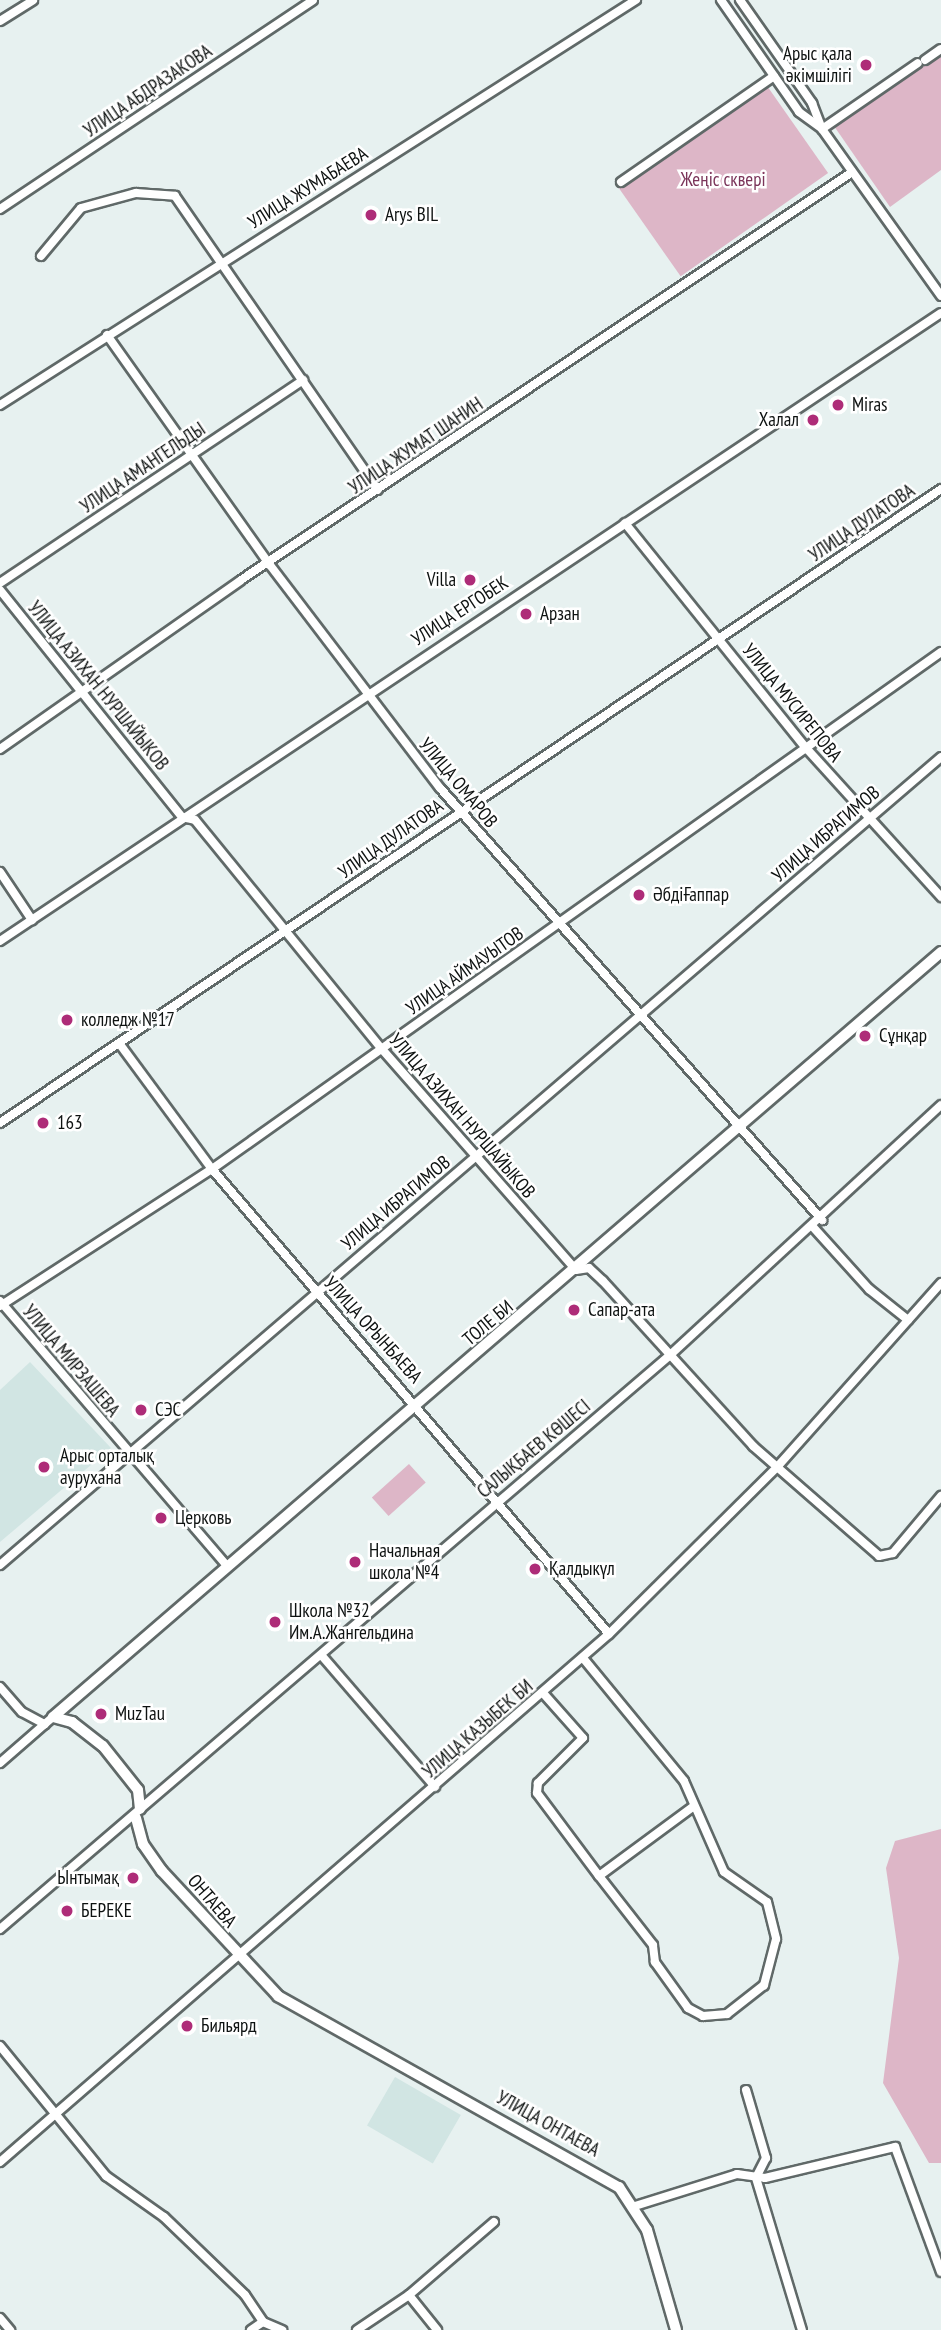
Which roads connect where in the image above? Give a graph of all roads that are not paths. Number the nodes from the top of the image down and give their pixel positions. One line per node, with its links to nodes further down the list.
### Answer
1 (33, 0): 6 (street)
2 (313, 0): 12 (street, УЛИЦА АБДРАЗАКОВА)
3 (636, 0): 14 (street, УЛИЦА ЖУМАБАЕВА)
4 (721, 0): 8 (street)
5 (740, 0): 9 (street)
6 (0, 21)
7 (941, 49): 9 (street)
8 (774, 76): 9 (street); 11 (street)
9 (822, 129): 10 (street)
10 (852, 172): 15 (street); 22 (street, УЛИЦА ЖУМАТ ШАНИН)
11 (621, 182)
12 (0, 209)
13 (41, 256): 14 (street)
14 (224, 260): 17 (street, УЛИЦА ЖУМАБАЕВА); 18 (street)
15 (941, 296)
16 (941, 313): 23 (street, УЛИЦА ЕРГОБЕК)
17 (107, 335): 19 (street, УЛИЦА ЖУМАБАЕВА); 20 (street, УЛИЦА ОМАРОВ)
18 (303, 380): 20 (street, УЛИЦА АМАНГЕЛЬДЫ); 22 (street)
19 (0, 405)
20 (190, 455): 24 (street, УЛИЦА ОМАРОВ); 25 (street, УЛИЦА АМАНГЕЛЬДЫ)
21 (941, 489): 27 (street, УЛИЦА ДУЛАТОВА)
22 (378, 490): 24 (street, УЛИЦА ЖУМАТ ШАНИН)
23 (625, 523): 27 (street, УЛИЦА МУСИРЕПОВА); 30 (street, УЛИЦА ЕРГОБЕК)
24 (270, 565): 29 (street, УЛИЦА ЖУМАТ ШАНИН); 30 (street, УЛИЦА ОМАРОВ)
25 (0, 583)
26 (0, 590): 29 (street, УЛИЦА АЗИХАН НУРШАЙЫКОВ)
27 (720, 639): 31 (street, УЛИЦА МУСИРЕПОВА); 34 (street, УЛИЦА ДУЛАТОВА)
28 (941, 652): 31 (street, УЛИЦА АЙМАУЫТОВ)
29 (83, 691): 32 (street, УЛИЦА ЖУМАТ ШАНИН); 35 (street, УЛИЦА АЗИХАН НУРШАЙЫКОВ)
30 (364, 693): 34 (street, УЛИЦА ОМАРОВ); 35 (street, УЛИЦА ЕРГОБЕК)
31 (807, 749): 36 (street, УЛИЦА МУСИРЕПОВА); 40 (street, УЛИЦА АЙМАУЫТОВ)
32 (0, 750)
33 (941, 757): 36 (street, УЛИЦА ИБРАГИМОВ)
34 (461, 810): 40 (street, УЛИЦА ОМАРОВ); 41 (street, УЛИЦА ДУЛАТОВА)
35 (182, 817): 39 (street, УЛИЦА ЕРГОБЕК); 41 (street, УЛИЦА АЗИХАН НУРШАЙЫКОВ)
36 (869, 818): 38 (street, УЛИЦА МУСИРЕПОВА); 44 (street, УЛИЦА ИБРАГИМОВ)
37 (0, 872): 39 (street)
38 (941, 897)
39 (33, 920): 42 (street, УЛИЦА ЕРГОБЕК)
40 (556, 926): 44 (street, УЛИЦА ОМАРОВ); 46 (street, УЛИЦА АЙМАУЫТОВ)
41 (285, 934): 45 (street, УЛИЦА ДУЛАТОВА); 46 (street, УЛИЦА АЗИХАН НУРШАЙЫКОВ)
42 (0, 941)
43 (941, 952): 49 (main road, ТОЛЕ БИ)
44 (638, 1016): 49 (street, УЛИЦА ОМАРОВ); 50 (street, УЛИЦА ИБРАГИМОВ)
45 (118, 1043): 48 (street, УЛИЦА ДУЛАТОВА); 51 (street, УЛИЦА ОРЫНБАЕВА)
46 (381, 1048): 50 (street, УЛИЦА АЗИХАН НУРШАЙЫКОВ); 51 (street, УЛИЦА АЙМАУЫТОВ)
47 (941, 1105): 52 (street, САЛЫҚБАЕВ КӨШЕСІ)
48 (0, 1123)
49 (742, 1129): 52 (street, УЛИЦА ОМАРОВ); 54 (main road, ТОЛЕ БИ)
50 (476, 1156): 54 (street, УЛИЦА АЗИХАН НУРШАЙЫКОВ); 56 (street, УЛИЦА ИБРАГИМОВ)
51 (212, 1169): 56 (street, УЛИЦА ОРЫНБАЕВА); 57 (street, УЛИЦА АЙМАУЫТОВ)
52 (822, 1220): 53 (street, САЛЫҚБАЕВ КӨШЕСІ)
53 (813, 1227): 58 (street); 59 (street, САЛЫҚБАЕВ КӨШЕСІ)
54 (576, 1270): 59 (street, УЛИЦА АЗИХАН НУРШАЙЫКОВ); 60 (main road, ТОЛЕ БИ)
55 (941, 1283): 58 (street, УЛИЦА КАЗЫБЕК БИ)
56 (317, 1291): 60 (street, УЛИЦА ОРЫНБАЕВА); 61 (street, УЛИЦА ИБРАГИМОВ)
57 (1, 1304): 61 (street, УЛИЦА МИРЗАШЕВА)
58 (908, 1320): 62 (street, УЛИЦА КАЗЫБЕК БИ)
59 (669, 1356): 62 (street, УЛИЦА АЗИХАН НУРШАЙЫКОВ); 64 (street, САЛЫҚБАЕВ КӨШЕСІ)
60 (418, 1405): 64 (street, УЛИЦА ОРЫНБАЕВА); 66 (main road, ТОЛЕ БИ)
61 (129, 1454): 65 (street, УЛИЦА ИБРАГИМОВ); 66 (street, УЛИЦА МИРЗАШЕВА)
62 (778, 1466): 63 (street, УЛИЦА АЗИХАН НУРШАЙЫКОВ); 67 (street, УЛИЦА КАЗЫБЕК БИ)
63 (941, 1496)
64 (496, 1502): 67 (street, УЛИЦА ОРЫНБАЕВА); 68 (street, САЛЫҚБАЕВ КӨШЕСІ)
65 (0, 1565)
66 (228, 1567): 72 (main road, ТОЛЕ БИ)
67 (609, 1634): 69 (street, УЛИЦА КАЗЫБЕК БИ)
68 (321, 1656): 74 (street); 76 (street, САЛЫҚБАЕВ КӨШЕСІ)
69 (583, 1658): 71 (street, УЛИЦА КАЗЫБЕК БИ); 75 (street)
70 (0, 1687): 72 (street)
71 (543, 1693): 74 (street, УЛИЦА КАЗЫБЕК БИ); 77 (street)
72 (49, 1721): 73 (street); 76 (main road, ОНТАЕВА)
73 (0, 1763)
74 (435, 1787): 79 (street, УЛИЦА КАЗЫБЕК БИ)
75 (694, 1806): 77 (street); 77 (street)
76 (138, 1814): 78 (street, САЛЫҚБАЕВ КӨШЕСІ); 79 (main road, ОНТАЕВА)
77 (599, 1876)
78 (0, 1928)
79 (237, 1958): 80 (main road, ОНТАЕВА); 83 (street, УЛИЦА КАЗЫБЕК БИ)
80 (320, 2021): 86 (main road, УЛИЦА ОНТАЕВА)
81 (0, 2046): 83 (street)
82 (746, 2090): 85 (street)
83 (55, 2113): 84 (street, УЛИЦА КАЗЫБЕК БИ); 91 (street)
84 (0, 2162)
85 (756, 2178): 86 (street); 88 (street); 98 (street)
86 (635, 2206): 97 (main road)
87 (494, 2222): 89 (street)
88 (941, 2272)
89 (409, 2295): 95 (street); 96 (street)
90 (0, 2318): 92 (street)
91 (263, 2322): 93 (street); 94 (street)
92 (10, 2330)
93 (251, 2330)
94 (282, 2330)
95 (357, 2330)
96 (437, 2330)
97 (676, 2330)
98 (802, 2330)

